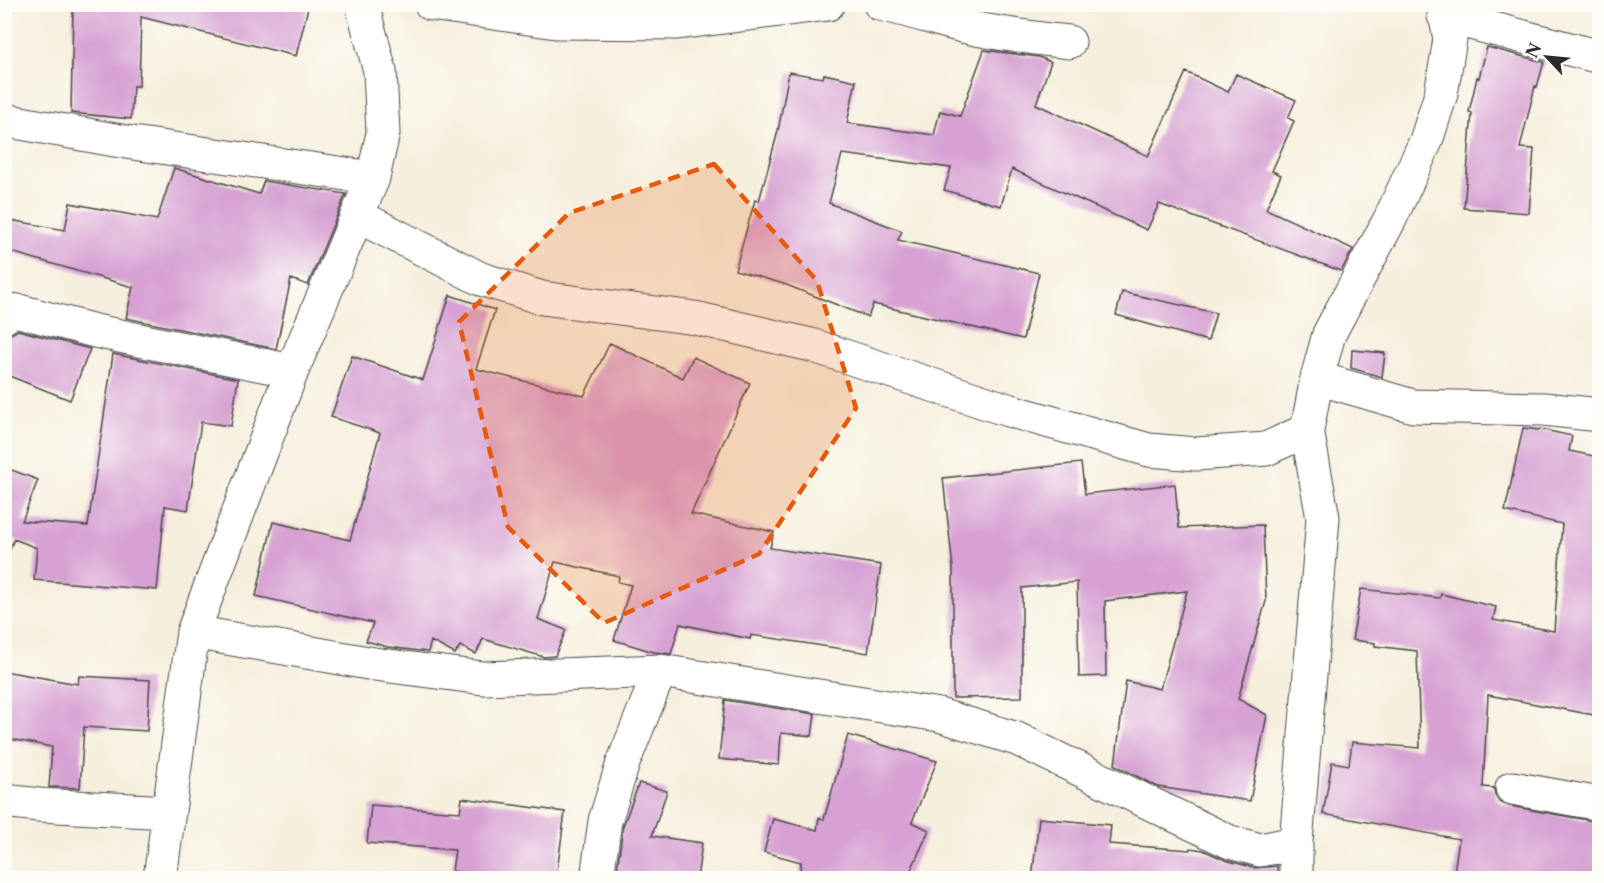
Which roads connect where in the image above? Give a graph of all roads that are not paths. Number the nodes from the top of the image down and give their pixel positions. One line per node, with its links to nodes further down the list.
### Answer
1 (362, 4): 9 (street)
2 (431, 4): 3 (street)
3 (828, 4)
4 (880, 4): 6 (street)
5 (1443, 10): 7 (street); 13 (street)
6 (1069, 42)
7 (1599, 57)
8 (4, 120): 9 (street)
9 (373, 178): 10 (street)
10 (358, 216): 12 (street); 15 (street)
11 (4, 317): 12 (street)
12 (292, 371): 16 (street)
13 (1317, 378): 14 (street); 15 (street)
14 (1599, 415)
15 (1307, 430): 22 (street)
16 (192, 632): 17 (street); 21 (street)
17 (660, 671): 22 (street); 24 (street)
18 (1512, 788): 20 (street)
19 (4, 801): 21 (street)
20 (1599, 804)
21 (168, 812): 23 (street)
22 (1296, 843): 25 (street)
23 (160, 879)
24 (597, 879)
25 (1296, 879)

